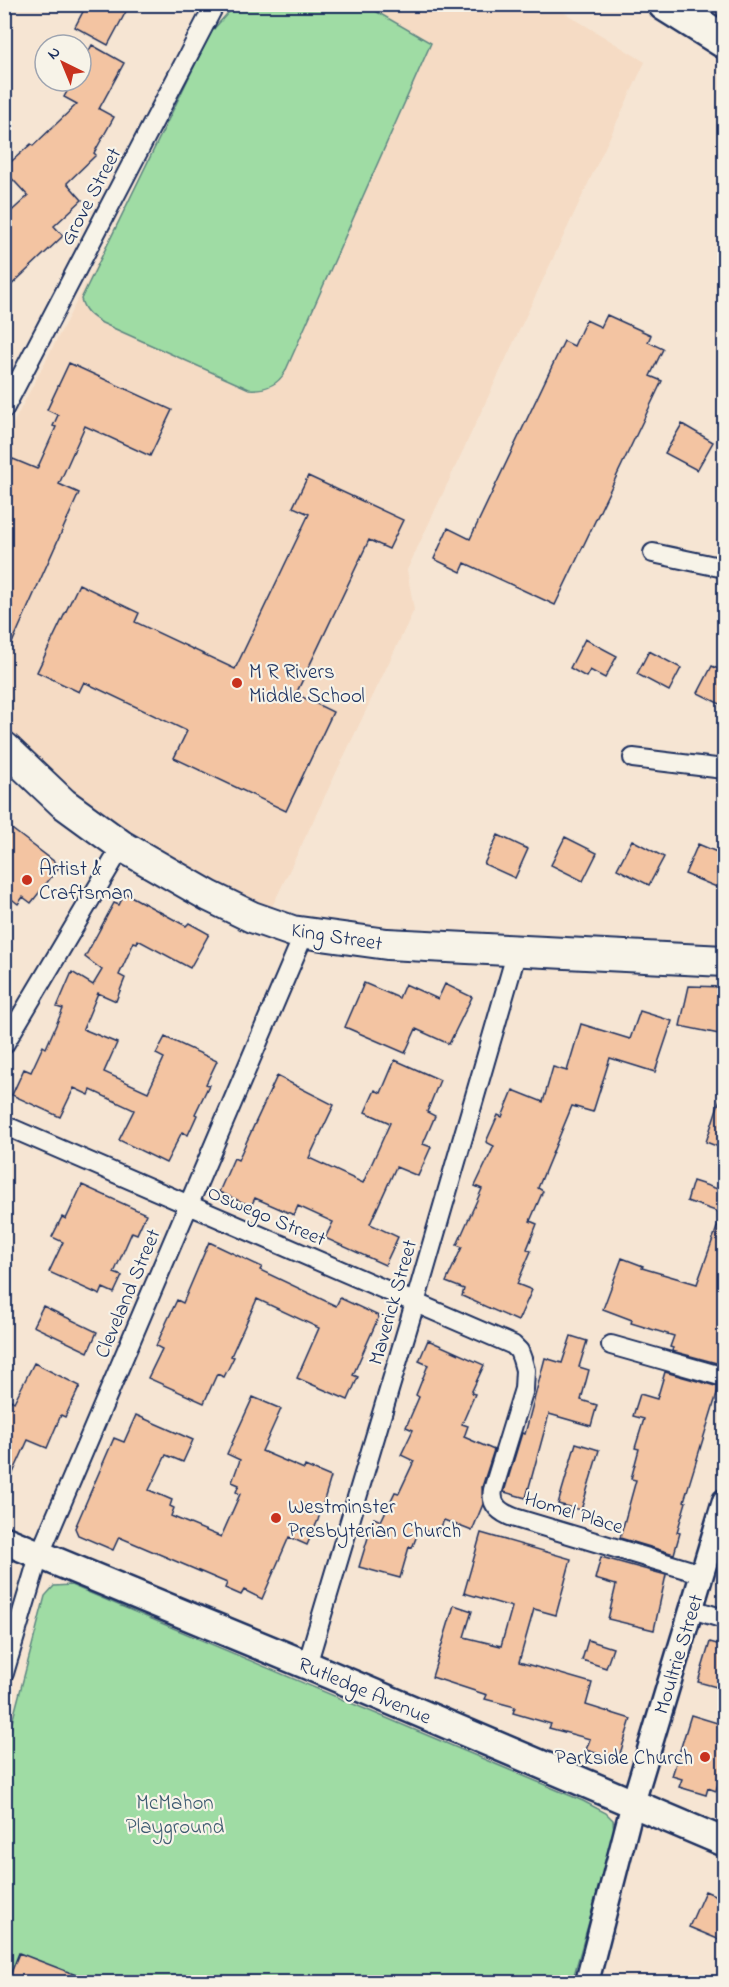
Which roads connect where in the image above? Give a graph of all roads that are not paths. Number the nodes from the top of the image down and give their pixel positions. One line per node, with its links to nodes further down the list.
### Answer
1 (215, 4): 4 (street, Grove Street)
2 (665, 4): 3 (highway)
3 (724, 41)
4 (4, 409)
5 (652, 553): 6 (street)
6 (724, 568)
7 (4, 747): 10 (main road, King Street)
8 (633, 758): 9 (street)
9 (724, 769)
10 (122, 846): 11 (main road, King Street); 14 (street)
11 (304, 934): 12 (main road, King Street); 16 (street, Cleveland Street)
12 (517, 951): 13 (main road, King Street); 17 (street, Maverick Street)
13 (724, 961)
14 (4, 1045)
15 (4, 1125): 16 (street, Oswego Street)
16 (189, 1205): 17 (street, Oswego Street); 23 (street, Cleveland Street)
17 (416, 1303): 18 (street, Oswego Street); 27 (street, Maverick Street)
18 (513, 1345): 24 (street, Homel Place)
19 (611, 1345): 20 (street)
20 (724, 1377)
21 (724, 1501): 24 (street, Moultrie Street)
22 (4, 1540): 23 (main road, Rutledge Avenue)
23 (39, 1556): 27 (main road, Rutledge Avenue); 28 (street, Cleveland Street)
24 (702, 1574): 25 (street, Moultrie Street)
25 (692, 1609): 26 (street); 29 (street, Moultrie Street)
26 (724, 1618)
27 (307, 1665): 29 (main road, Rutledge Avenue)
28 (4, 1673)
29 (633, 1803): 30 (main road, Rutledge Avenue); 31 (street, Moultrie Street)
30 (724, 1842)
31 (587, 1983)

